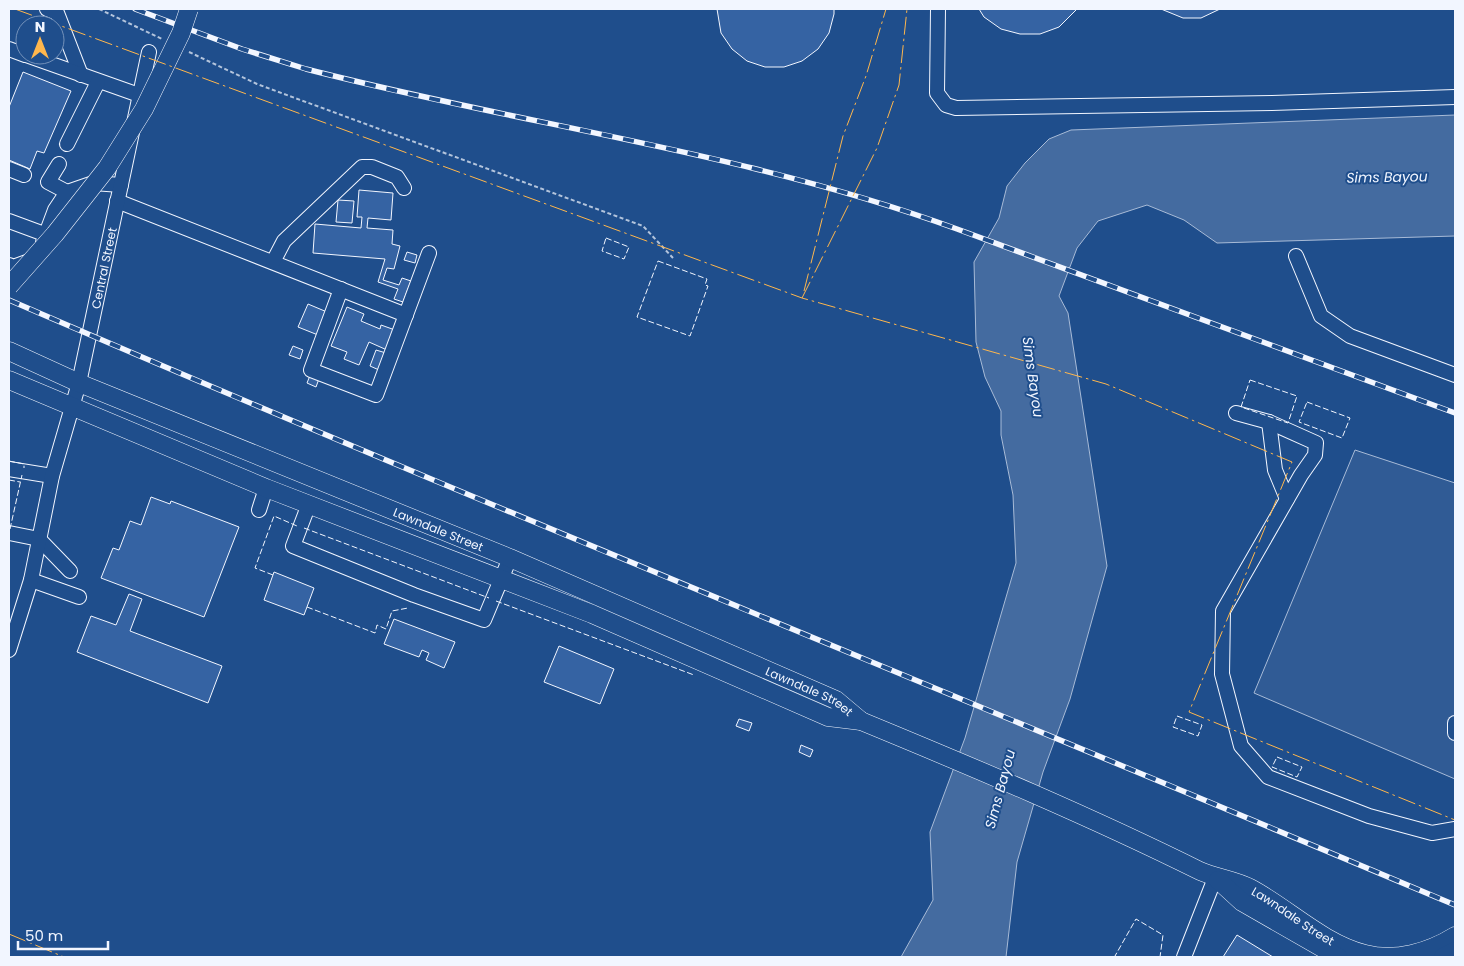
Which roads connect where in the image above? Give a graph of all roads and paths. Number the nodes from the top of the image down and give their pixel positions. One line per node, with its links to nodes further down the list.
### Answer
1 (47, 9): 9 (street)
2 (99, 9): 5 (path)
3 (189, 9): 28 (main road, bridge)
4 (935, 10): 12 (street)
5 (168, 42)
6 (186, 50): 25 (path)
7 (149, 52): 11 (street, Central Street)
8 (54, 65): 9 (street)
9 (81, 75): 10 (street)
10 (98, 82): 11 (street); 13 (street)
11 (139, 95): 17 (street, Central Street)
12 (1455, 98)
13 (68, 144)
14 (59, 164): 19 (street)
15 (9, 169): 16 (street)
16 (24, 175)
17 (121, 185): 19 (street); 20 (street, Central Street)
18 (404, 188): 26 (street)
19 (67, 192): 22 (street)
20 (117, 201): 26 (street); 34 (street, Central Street)
21 (9, 221): 22 (street)
22 (47, 235): 27 (street)
23 (429, 253): 30 (street)
24 (1296, 256): 32 (street)
25 (673, 258)
26 (273, 262): 29 (street)
27 (9, 265)
28 (9, 286)
29 (341, 289): 30 (street); 30 (street)
30 (406, 315)
31 (9, 352): 34 (main road, Lawndale Street)
32 (1455, 375)
33 (9, 380): 36 (main road, Lawndale Street)
34 (79, 383): 37 (street, Central Street); 48 (main road, Lawndale Street)
35 (9, 385): 36 (main road)
36 (28, 388): 37 (main road, Lawndale Street)
37 (71, 407): 41 (street, Central Street); 42 (main road, Lawndale Street)
38 (1236, 413): 39 (street)
39 (1269, 422): 43 (street); 43 (street)
40 (9, 468): 41 (street)
41 (52, 476): 47 (street, Central Street)
42 (266, 488): 44 (main road, Lawndale Street); 45 (street)
43 (1287, 499): 57 (street)
44 (309, 504): 50 (main road, Lawndale Street); 50 (street)
45 (259, 510)
46 (9, 532): 47 (street)
47 (39, 539): 49 (street); 51 (street, Central Street)
48 (510, 558): 50 (street); 54 (main road, Lawndale Street)
49 (70, 571)
50 (502, 578): 54 (main road, Lawndale Street)
51 (31, 580): 52 (street); 53 (street, Central Street)
52 (78, 598)
53 (9, 650)
54 (861, 721): 58 (main road, Lawndale Street)
55 (1455, 723): 56 (street)
56 (1455, 733)
57 (1455, 829)
58 (1216, 878): 59 (main road, Lawndale Street); 61 (street); 62 (main road, Lawndale Street)
59 (1455, 936)
60 (1455, 951): 63 (main road)
61 (1184, 957)
62 (1338, 957)
63 (1443, 957)

